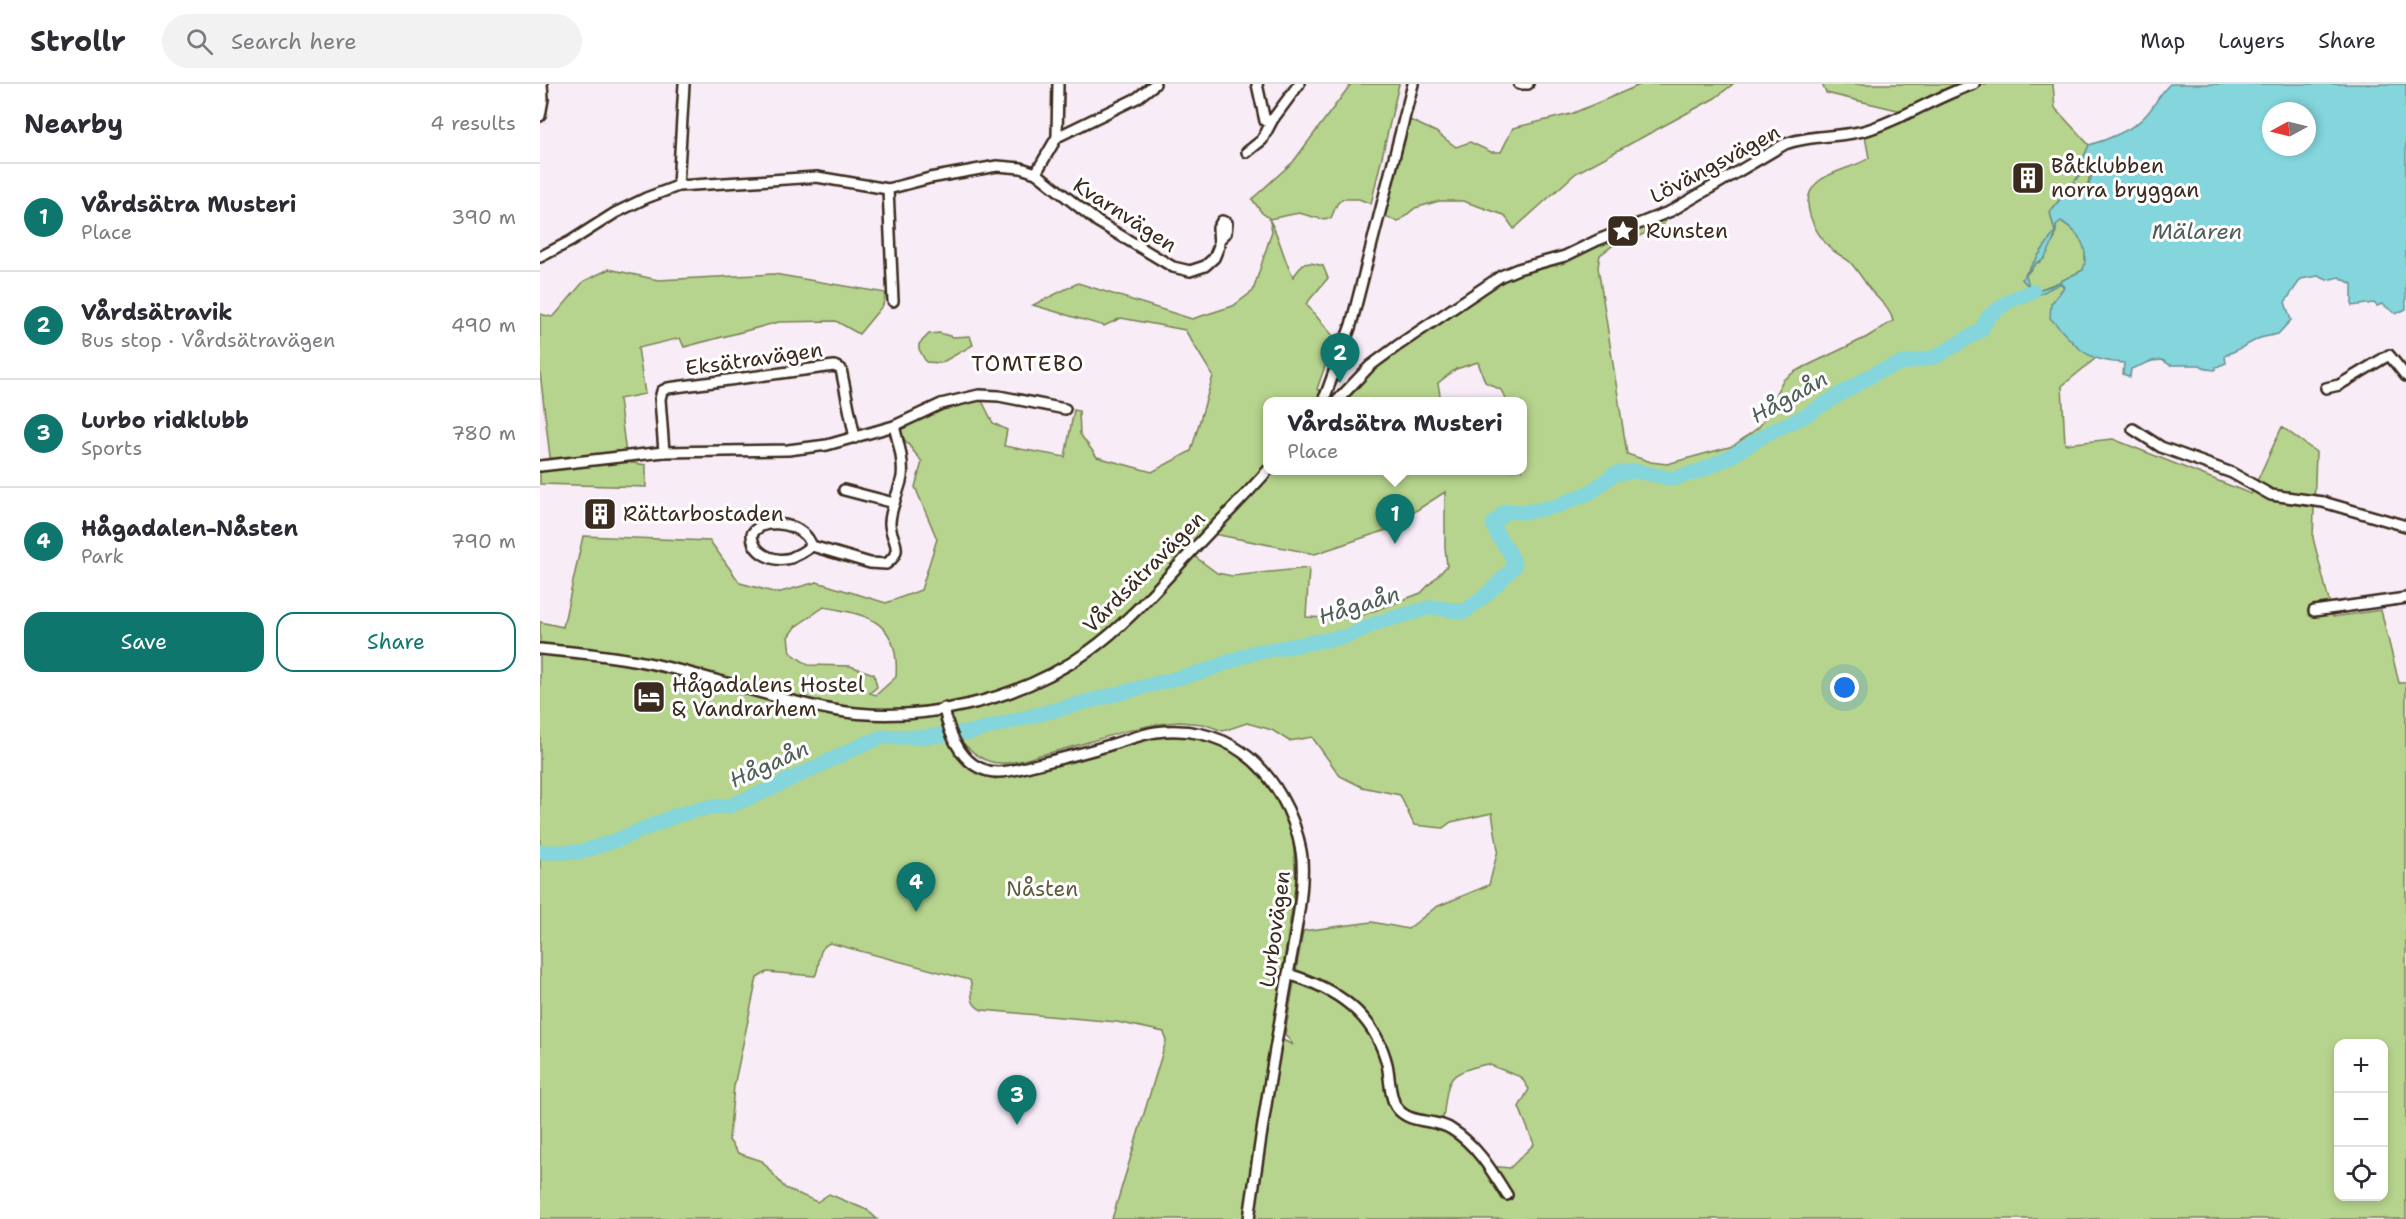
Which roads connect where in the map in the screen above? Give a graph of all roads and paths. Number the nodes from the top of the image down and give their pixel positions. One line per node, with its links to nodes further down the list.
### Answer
1 (542, 84): 11 (street)
2 (684, 84): 16 (street)
3 (1058, 84): 13 (street)
4 (1155, 84): 13 (street)
5 (1257, 84): 12 (street)
6 (1299, 84): 12 (street)
7 (1413, 84): 23 (street)
8 (1519, 84): 9 (street)
9 (1528, 84)
10 (1974, 84): 24 (street, Lövängsvägen)
11 (540, 116)
12 (1273, 119): 14 (street)
13 (1057, 137): 15 (street)
14 (1246, 152)
15 (1036, 173): 17 (street); 18 (street, Kvarnvägen)
16 (678, 186): 17 (street); 19 (street)
17 (888, 189): 20 (street)
18 (1220, 239)
19 (540, 257)
20 (893, 301)
21 (2406, 376): 22 (street)
22 (2326, 388)
23 (1324, 397)
24 (1341, 397)
25 (1065, 409): 26 (street)
26 (894, 426): 28 (street); 33 (street)
27 (2133, 429): 34 (street)
28 (855, 438): 29 (street); 29 (street, Eksätravägen)
29 (664, 452): 30 (street)
30 (540, 466)
31 (1263, 475): 39 (street, Vårdsätravägen)
32 (844, 490): 33 (street)
33 (894, 503): 35 (street)
34 (2406, 526)
35 (812, 546): 35 (street)
36 (2406, 598): 37 (street)
37 (2314, 610)
38 (540, 649): 39 (street, Vårdsätravägen)
39 (944, 708): 40 (street, Lurbovägen)
40 (1288, 974): 41 (street); 42 (street, Lurbovägen)
41 (1507, 1195)
42 (1249, 1219)

